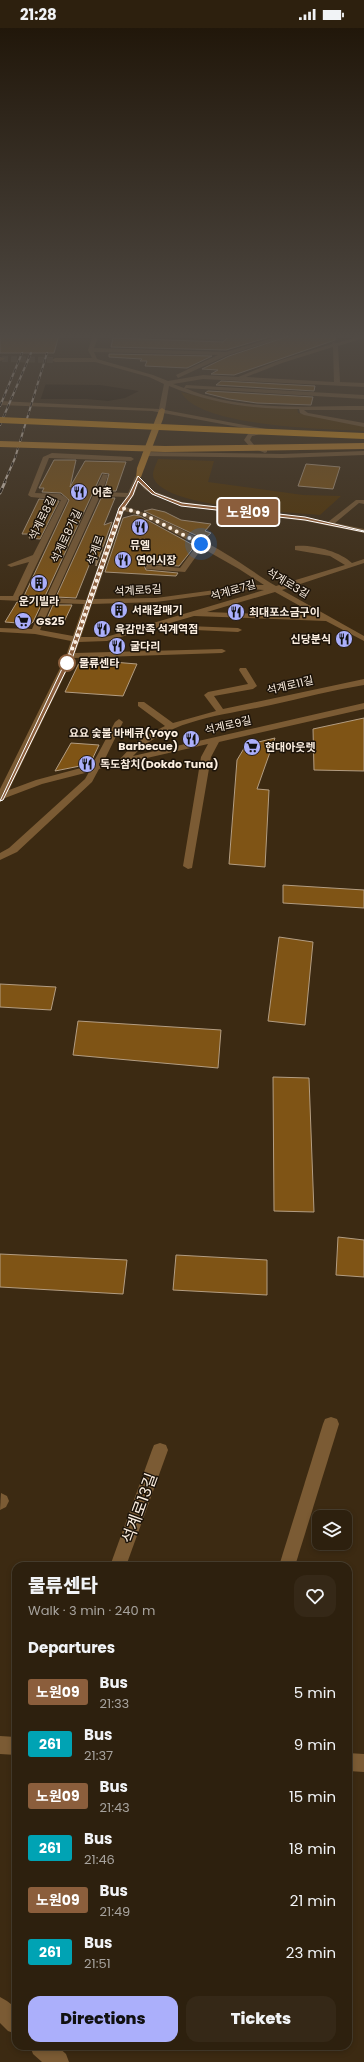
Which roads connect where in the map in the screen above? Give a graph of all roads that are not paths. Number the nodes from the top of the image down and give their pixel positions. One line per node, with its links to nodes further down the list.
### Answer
1 (105, 430): 8 (highway)
2 (156, 430): 12 (main road, 석계로)
3 (226, 430): 6 (highway, bridge)
4 (266, 430): 5 (street)
5 (275, 432): 6 (street); 13 (street)
6 (364, 436)
7 (0, 440): 8 (main road, bridge)
8 (364, 442)
9 (0, 444): 10 (main road, bridge)
10 (364, 446)
11 (364, 453): 13 (street)
12 (145, 454): 13 (street); 16 (main road, 석계로)
13 (282, 456)
14 (131, 459): 25 (street, 석계로8길)
15 (105, 475): 17 (street, 석계로8가길)
16 (138, 477): 18 (street, 석계로); 21 (street)
17 (98, 494): 18 (street); 33 (street, 석계로8가길)
18 (131, 495): 20 (street, 석계로)
19 (364, 502): 21 (street)
20 (122, 508): 23 (street, 석계로3길); 34 (street, 석계로)
21 (331, 523): 22 (street)
22 (364, 531)
23 (201, 544): 29 (street); 30 (street, 석계로3길)
24 (298, 548): 28 (street)
25 (35, 557): 27 (street, 석계로8길); 32 (street, 석계로8길)
26 (364, 561): 28 (street, 석계로7길)
27 (11, 565)
28 (350, 565): 30 (street, 석계로7길)
29 (149, 567)
30 (276, 589): 34 (street, 석계로5길); 35 (street, 석계로7길); 36 (street, 석계로3길)
31 (0, 598): 32 (street, 석계로5길)
32 (16, 599): 33 (street, 석계로5길)
33 (48, 600): 34 (street, 석계로5길); 40 (street, 석계로8가길)
34 (88, 602): 42 (street, 석계로)
35 (190, 613): 36 (street, 석계로7길); 37 (street, 석계로7길)
36 (327, 619): 41 (street, 석계로3길)
37 (146, 627): 39 (street, 석계로7길); 42 (street, 석계로7길)
38 (0, 630): 40 (street, 석계로7길)
39 (238, 630)
40 (35, 631): 42 (street, 석계로7길)
41 (364, 639)
42 (76, 640): 44 (street, 석계로)
43 (222, 651): 44 (street)
44 (70, 656): 55 (street, 석계로)
45 (243, 670): 49 (street, 석계로11길)
46 (364, 682): 49 (street, 석계로11길)
47 (142, 704): 51 (street)
48 (364, 706): 52 (street, 석계로9길)
49 (221, 712): 51 (street, 석계로11길)
50 (119, 722): 54 (street)
51 (171, 726): 53 (street, 석계로11길)
52 (215, 740): 53 (street, 석계로9길); 57 (street)
53 (123, 761): 54 (street, 석계로9길)
54 (96, 767): 55 (street, 석계로9길); 56 (street)
55 (1, 798)
56 (0, 858)
57 (188, 866)
58 (331, 1424): 61 (street)
59 (160, 1450): 60 (street, 석계로13길)
60 (119, 1562)
61 (288, 1562)
62 (0, 1745): 63 (street)
63 (12, 1746)
64 (352, 1762): 65 (street)
65 (364, 1763)
66 (0, 2008): 67 (street)
67 (12, 2019)
68 (45, 2050): 69 (street)
69 (58, 2062)

